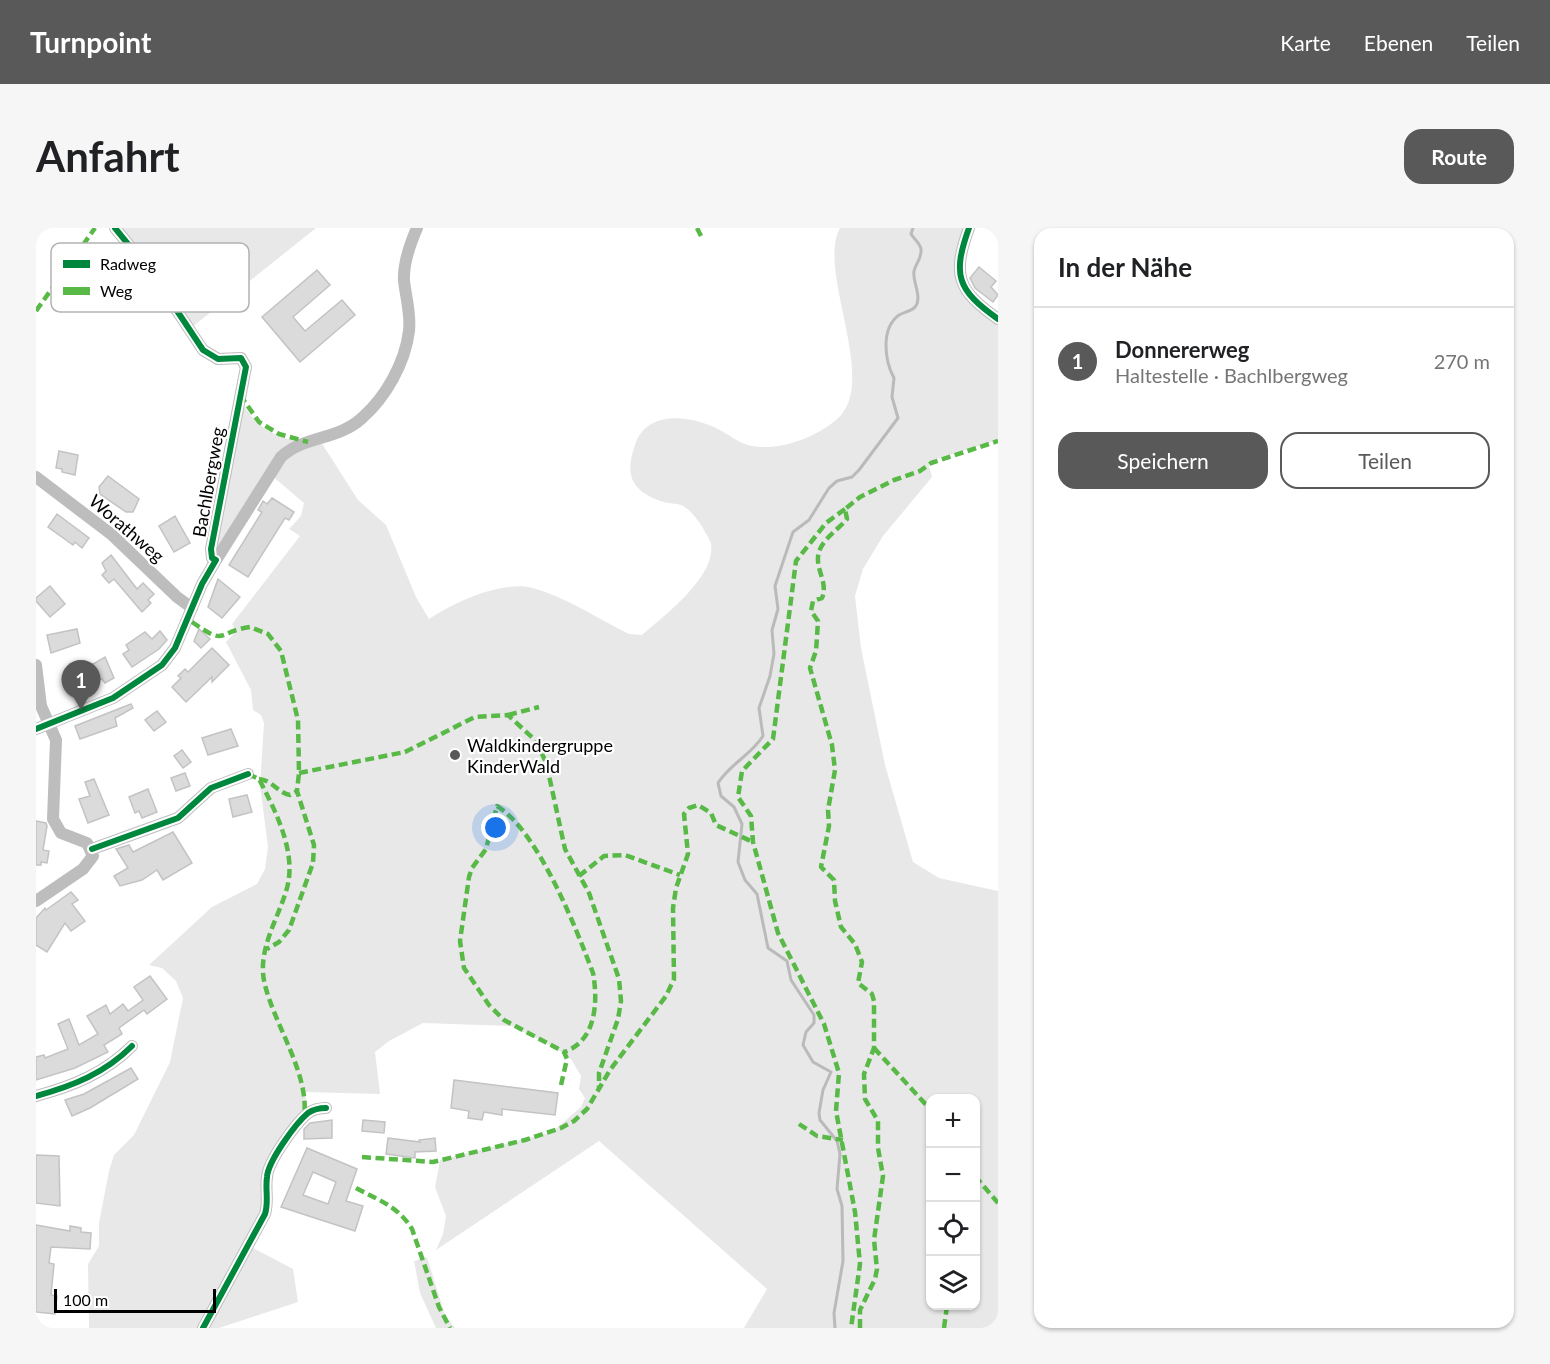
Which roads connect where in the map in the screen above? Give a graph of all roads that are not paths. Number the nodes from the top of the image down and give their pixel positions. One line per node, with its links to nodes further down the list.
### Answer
1 (115, 228): 4 (street, Bachlbergweg)
2 (417, 228): 8 (street)
3 (969, 228): 6 (street)
4 (127, 243)
5 (178, 312): 8 (street, Bachlbergweg)
6 (998, 319)
7 (36, 477): 9 (street, Worathweg)
8 (216, 560): 9 (street, Bachlbergweg)
9 (192, 608): 11 (street, Bachlbergweg)
10 (36, 665): 11 (street)
11 (50, 724): 12 (street, Bachlbergweg); 14 (street)
12 (36, 729)
13 (248, 774): 14 (street)
14 (92, 849): 15 (street)
15 (36, 901)
16 (132, 1046): 17 (street)
17 (36, 1096)
18 (326, 1108): 19 (street)
19 (203, 1328)

